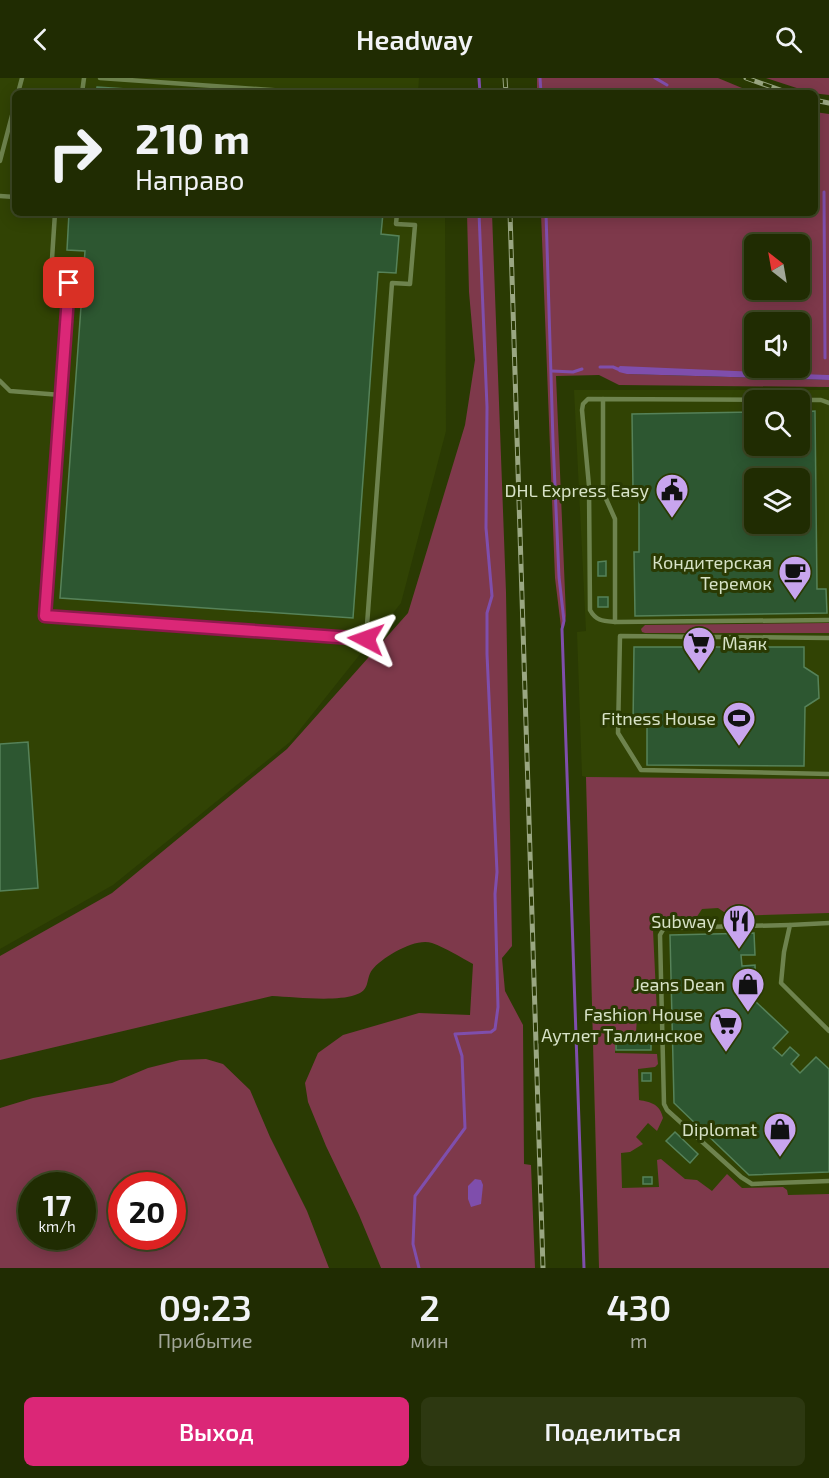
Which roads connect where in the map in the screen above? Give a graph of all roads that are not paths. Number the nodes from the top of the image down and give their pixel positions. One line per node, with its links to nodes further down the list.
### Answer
1 (100, 78): 2 (lane)
2 (271, 90)
3 (12, 115): 4 (lane)
4 (0, 161)
5 (55, 216): 8 (lane)
6 (397, 216): 8 (lane)
7 (0, 381): 8 (lane)
8 (61, 395)
9 (603, 399): 10 (lane); 12 (lane); 12 (lane)
10 (829, 403)
11 (829, 620): 12 (lane)
12 (615, 622)
13 (829, 638): 14 (lane)
14 (829, 774)
15 (829, 923): 16 (lane)
16 (790, 925): 17 (lane); 18 (lane)
17 (829, 1031)
18 (829, 1181)

